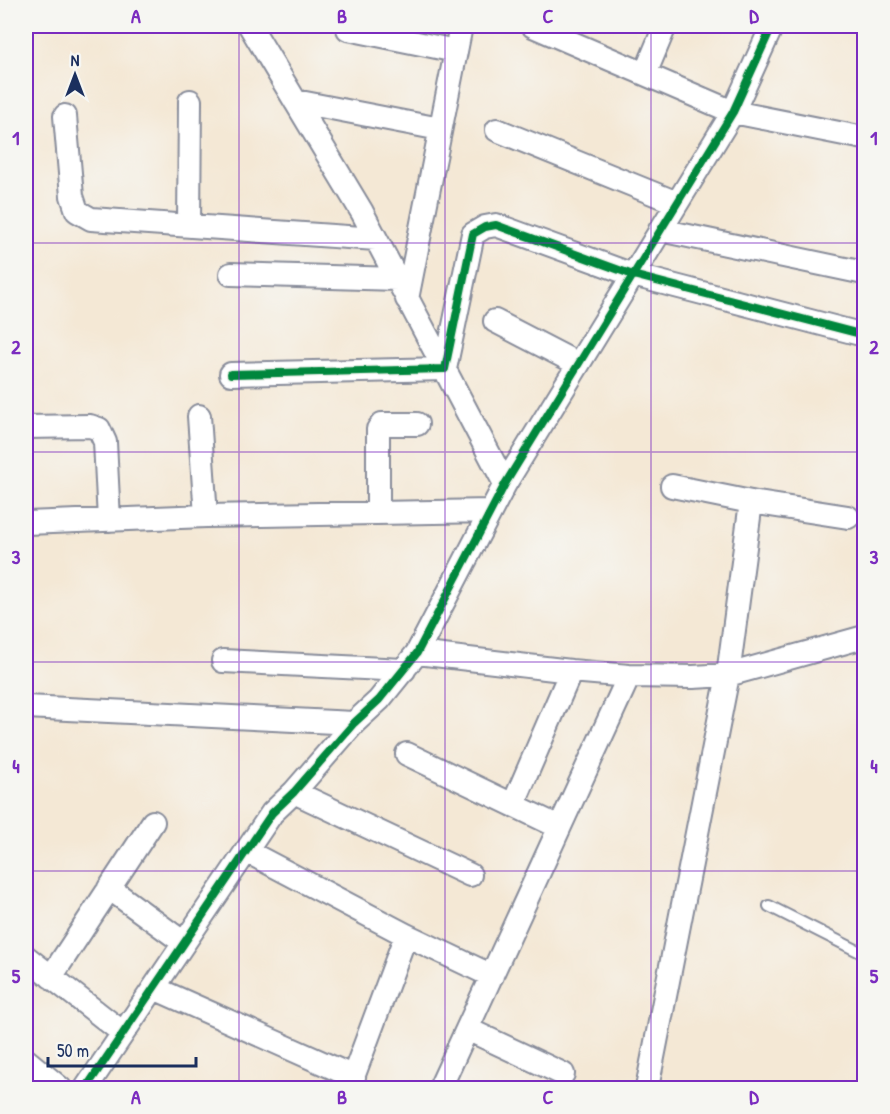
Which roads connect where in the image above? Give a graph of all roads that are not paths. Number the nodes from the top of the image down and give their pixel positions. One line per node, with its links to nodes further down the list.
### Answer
1 (250, 26): 11 (street)
2 (461, 26): 8 (street)
3 (533, 26): 7 (street)
4 (665, 26): 9 (street)
5 (772, 26): 12 (street)
6 (348, 29): 8 (street)
7 (560, 31): 9 (street)
8 (456, 51): 14 (street)
9 (645, 74): 12 (street)
10 (190, 101): 18 (street)
11 (295, 101): 14 (street); 20 (street)
12 (733, 112): 16 (street); 17 (street)
13 (65, 116): 18 (street)
14 (440, 129): 24 (street)
15 (497, 129): 17 (street)
16 (864, 138)
17 (677, 203): 19 (street)
18 (189, 225): 20 (street)
19 (660, 230): 21 (street); 23 (street)
20 (376, 238): 24 (street)
21 (864, 273)
22 (231, 274): 24 (street)
23 (633, 275): 26 (street); 27 (street); 28 (street)
24 (402, 289): 28 (street)
25 (495, 321): 27 (street)
26 (864, 335)
27 (578, 364): 33 (street)
28 (445, 369): 29 (street); 33 (street)
29 (231, 374)
30 (199, 416): 38 (street)
31 (417, 424): 37 (street)
32 (26, 428): 40 (street)
33 (505, 484): 36 (street)
34 (672, 486): 35 (street)
35 (751, 502): 39 (street); 46 (street)
36 (491, 511): 37 (street); 44 (street)
37 (378, 513): 38 (street)
38 (206, 516): 40 (street)
39 (848, 517)
40 (109, 520): 41 (street)
41 (26, 523)
42 (864, 637): 46 (street)
43 (223, 661): 44 (street)
44 (411, 661): 45 (street); 49 (street)
45 (571, 672): 47 (street); 52 (street)
46 (728, 675): 47 (street); 74 (street)
47 (629, 676): 54 (street)
48 (26, 707): 49 (street)
49 (354, 723): 51 (street)
50 (407, 754): 52 (street)
51 (294, 792): 55 (street); 56 (street)
52 (513, 805): 54 (street)
53 (153, 822): 57 (street)
54 (559, 827): 63 (street)
55 (246, 851): 59 (street); 60 (street)
56 (470, 875)
57 (109, 888): 60 (street); 64 (street)
58 (769, 906): 61 (lane)
59 (406, 935): 63 (street); 70 (street)
60 (184, 943): 65 (street)
61 (864, 954)
62 (26, 957): 64 (street)
63 (492, 976): 66 (street)
64 (51, 977): 67 (street)
65 (154, 988): 67 (street); 70 (street)
66 (467, 1029): 69 (street); 73 (street)
67 (123, 1033): 72 (street)
68 (26, 1060): 71 (street)
69 (562, 1074)
70 (352, 1083)
71 (60, 1089)
72 (86, 1089)
73 (440, 1089)
74 (647, 1089)

